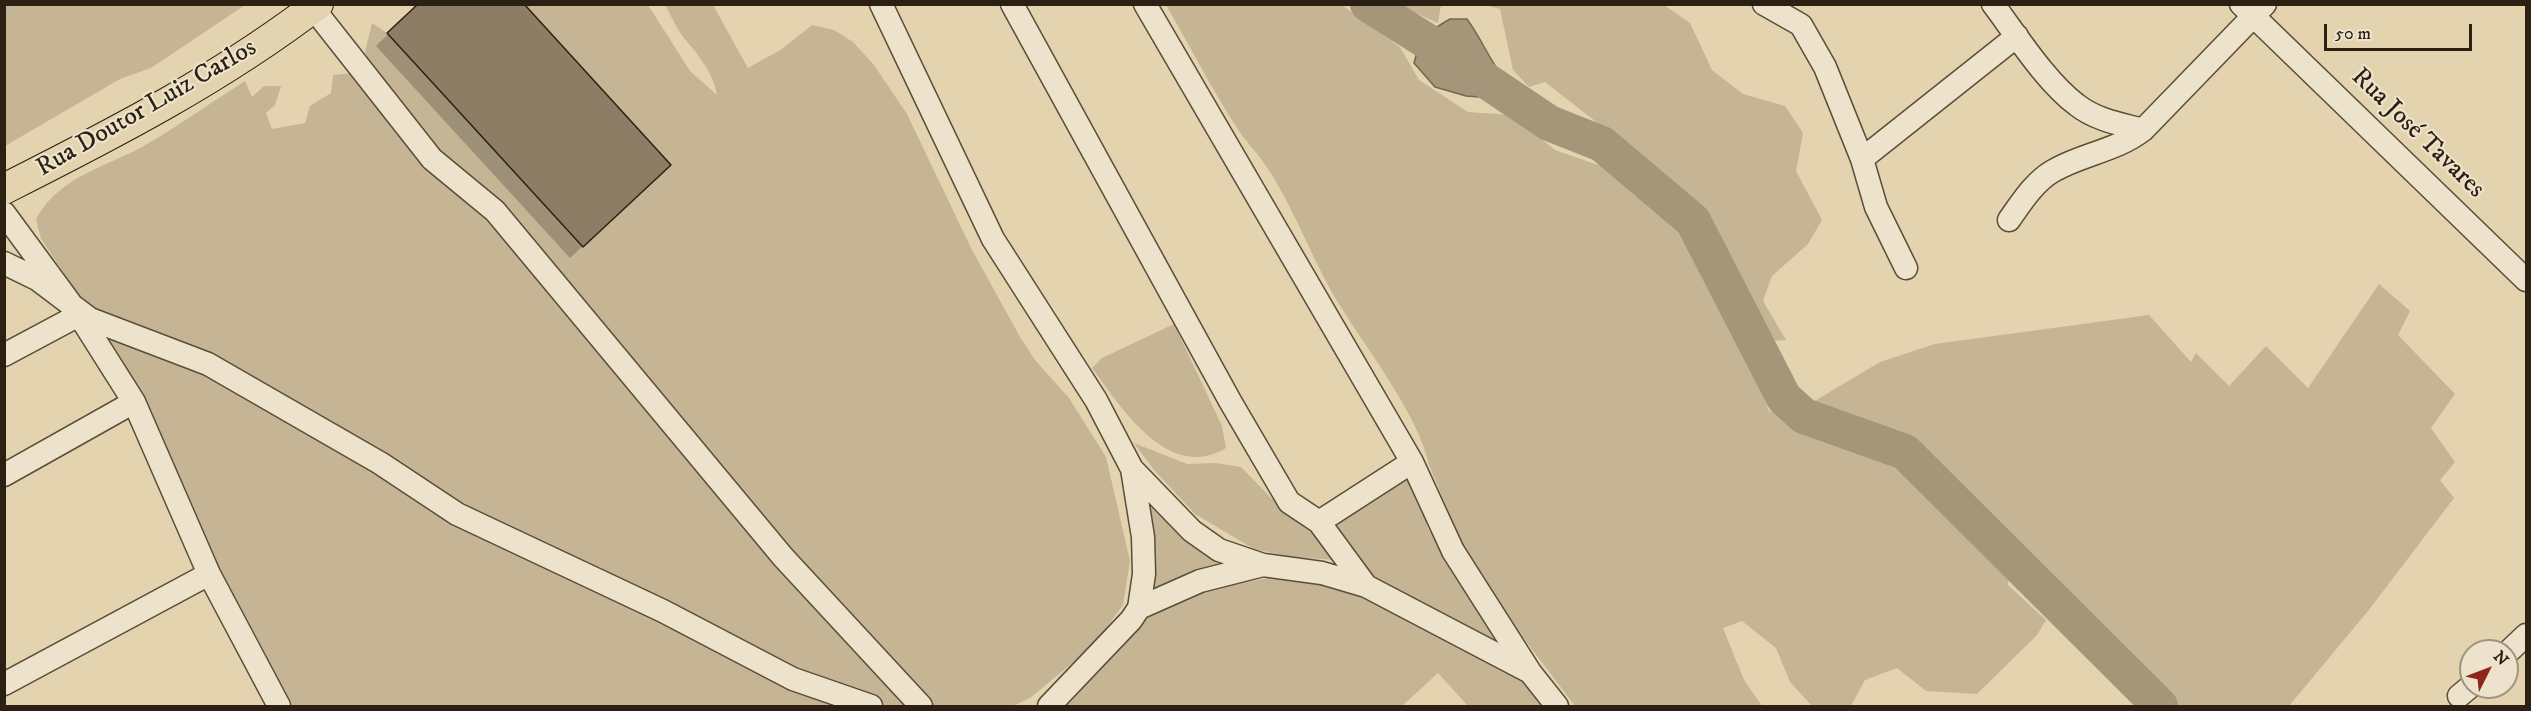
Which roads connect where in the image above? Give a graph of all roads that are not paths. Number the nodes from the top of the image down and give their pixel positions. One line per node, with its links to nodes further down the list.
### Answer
1 (881, 4): 21 (street)
2 (1012, 4): 23 (street)
3 (1145, 4): 20 (street)
4 (1764, 4): 10 (street)
5 (1993, 4): 8 (street)
6 (315, 6): 11 (main road, Rua Doutor Luiz Carlos); 32 (street)
7 (2253, 9): 9 (street); 16 (street, Rua José Tavares)
8 (2017, 36): 9 (street); 10 (street)
9 (2143, 130): 13 (street)
10 (1862, 159): 15 (street)
11 (4, 189)
12 (4, 213): 17 (street)
13 (2009, 220)
14 (4, 263): 17 (street)
15 (1906, 268)
16 (2526, 280)
17 (75, 310): 18 (street); 19 (street); 31 (street)
18 (4, 355)
19 (134, 402): 22 (street); 25 (street)
20 (1412, 462): 23 (street); 28 (street)
21 (1132, 469): 24 (street); 27 (street)
22 (4, 474)
23 (1319, 522): 26 (street)
24 (1263, 565): 26 (street); 27 (street)
25 (209, 574): 29 (street); 30 (street)
26 (1366, 586): 28 (street)
27 (1139, 608): 33 (street)
28 (1530, 672): 34 (street)
29 (4, 684)
30 (279, 706)
31 (871, 706)
32 (921, 706)
33 (1049, 706)
34 (1557, 706)

